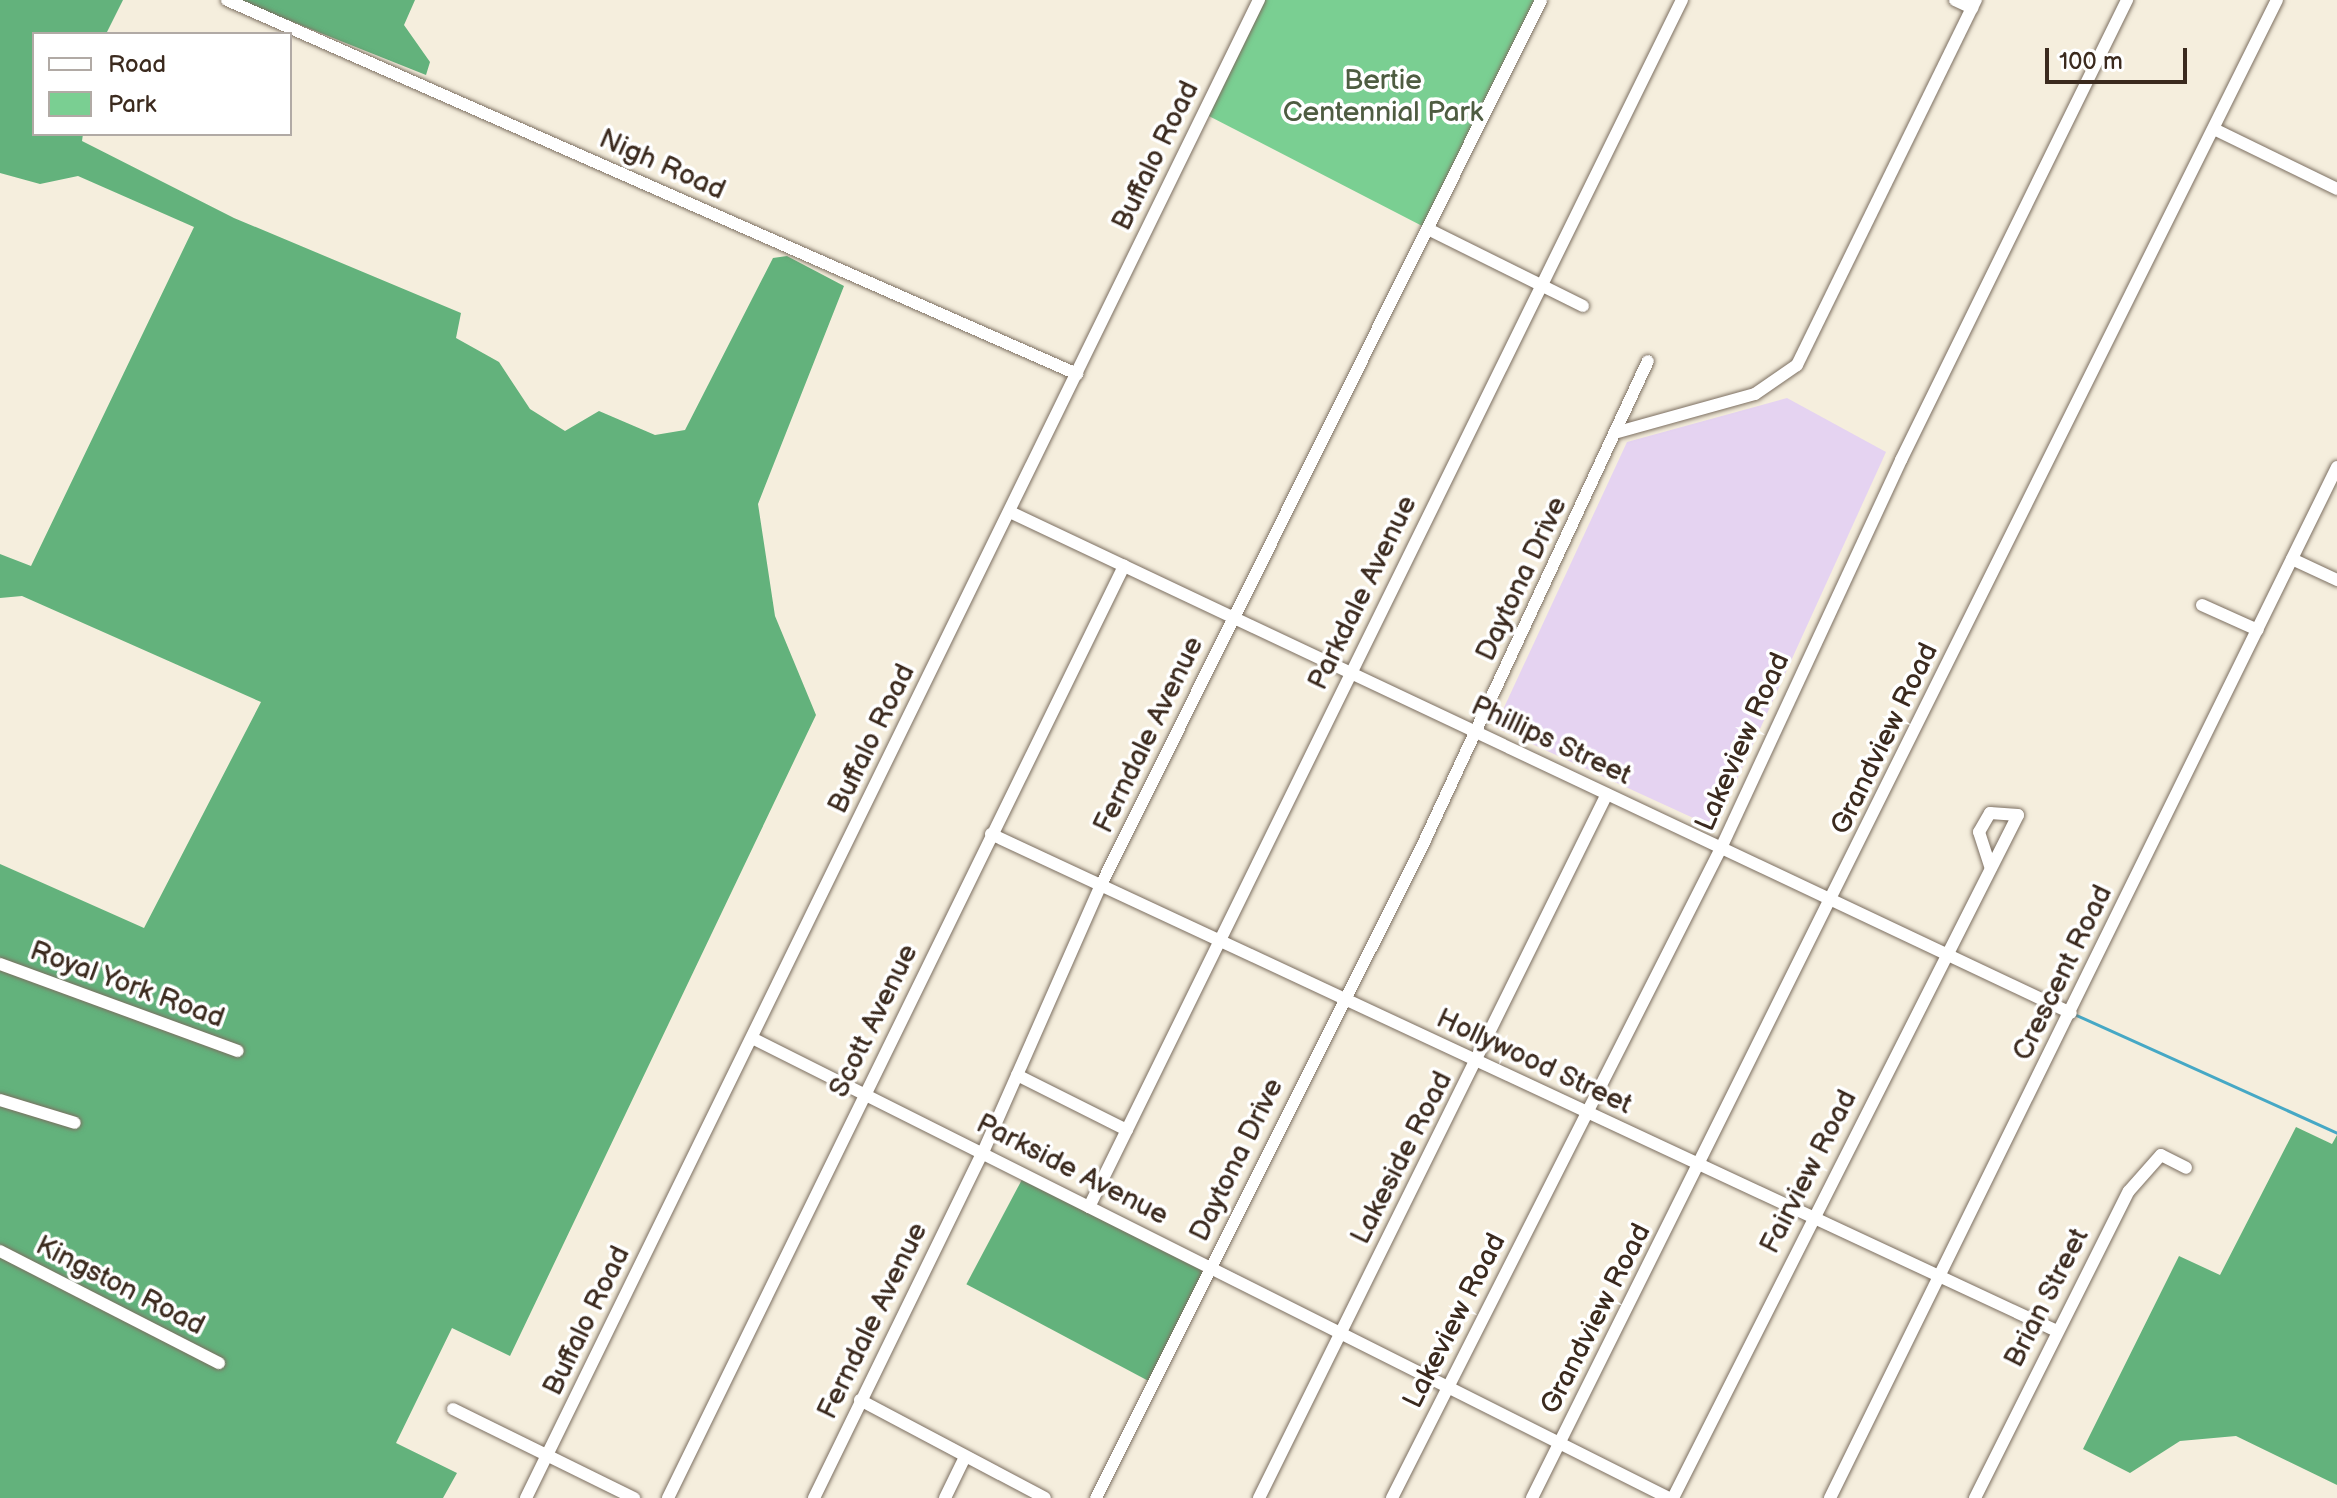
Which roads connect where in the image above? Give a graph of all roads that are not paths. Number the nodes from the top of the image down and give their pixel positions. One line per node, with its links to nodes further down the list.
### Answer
1 (227, 0): 15 (street, Nigh Road)
2 (1259, 0): 15 (street, Buffalo Road)
3 (1541, 0): 11 (street, Ferndale Avenue)
4 (1682, 0): 12 (street, Parkdale Avenue)
5 (1955, 0): 8 (street)
6 (2127, 0): 29 (street, Lakeview Road)
7 (2277, 0): 9 (street, Grandview Road)
8 (1974, 4): 16 (street)
9 (2214, 129): 10 (street); 32 (street, Grandview Road)
10 (2337, 189)
11 (1428, 229): 12 (street); 23 (street, Ferndale Avenue)
12 (1542, 284): 13 (street); 25 (street, Parkdale Avenue)
13 (1583, 306)
14 (1648, 361): 16 (street, Daytona Drive)
15 (1077, 374): 18 (street, Buffalo Road)
16 (1618, 432): 26 (street, Daytona Drive)
17 (2337, 467): 19 (street, Crescent Road)
18 (1010, 512): 20 (street, Phillips Street); 38 (street, Buffalo Road)
19 (2292, 559): 21 (street); 24 (street, Crescent Road)
20 (1124, 566): 23 (street, Phillips Street); 28 (street, Scott Avenue)
21 (2337, 580)
22 (2202, 605): 24 (street)
23 (1235, 618): 25 (street, Phillips Street); 31 (street, Ferndale Avenue)
24 (2258, 630): 37 (street, Crescent Road)
25 (1350, 673): 26 (street, Phillips Street); 33 (street, Parkdale Avenue)
26 (1477, 732): 27 (street, Phillips Street); 36 (street, Daytona Drive)
27 (1607, 794): 29 (street, Phillips Street); 40 (street, Lakeside Road)
28 (991, 834): 31 (street, Hollywood Street); 42 (street, Scott Avenue)
29 (1721, 848): 32 (street, Phillips Street); 44 (street, Lakeview Road)
30 (1991, 868): 30 (street, Fairview Road); 34 (street, Fairview Road)
31 (1101, 885): 33 (street, Hollywood Street); 41 (street, Ferndale Avenue)
32 (1832, 900): 34 (street, Phillips Street); 48 (street, Grandview Road)
33 (1220, 941): 36 (street, Hollywood Street); 46 (street, Parkdale Avenue)
34 (1946, 953): 37 (street, Phillips Street); 51 (street, Fairview Road)
35 (0, 964): 39 (street, Royal York Road)
36 (1343, 998): 40 (street, Hollywood Street); 53 (street, Daytona Drive)
37 (2072, 1010): 54 (street, Crescent Road)
38 (752, 1038): 42 (street, Parkside Avenue); 62 (street, Buffalo Road)
39 (238, 1051)
40 (1477, 1061): 44 (street, Hollywood Street); 56 (street, Lakeside Road)
41 (1017, 1075): 46 (street); 47 (street, Ferndale Avenue)
42 (865, 1094): 47 (street, Parkside Avenue); 66 (street, Scott Avenue)
43 (0, 1100): 45 (street)
44 (1586, 1113): 48 (street, Hollywood Street); 58 (street, Lakeview Road)
45 (75, 1123)
46 (1127, 1130): 50 (street, Parkdale Avenue)
47 (984, 1150): 50 (street, Parkside Avenue); 59 (street, Ferndale Avenue)
48 (1702, 1166): 51 (street, Hollywood Street); 61 (street, Grandview Road)
49 (2186, 1168): 55 (street, Brian Street)
50 (1089, 1207): 53 (street, Parkside Avenue)
51 (1813, 1218): 54 (street, Hollywood Street); 74 (street, Fairview Road)
52 (0, 1251): 57 (street, Kingston Road)
53 (1211, 1268): 56 (street, Parkside Avenue); 70 (street, Daytona Drive)
54 (1938, 1277): 55 (street, Hollywood Street); 75 (street, Crescent Road)
55 (2057, 1331): 76 (street, Brian Street)
56 (1341, 1334): 58 (street, Parkside Avenue); 71 (street, Lakeside Road)
57 (219, 1363)
58 (1448, 1387): 61 (street, Parkside Avenue); 72 (street, Lakeview Road)
59 (860, 1400): 63 (street); 67 (street, Ferndale Avenue)
60 (453, 1409): 62 (street)
61 (1560, 1444): 73 (street, Grandview Road); 74 (street, Parkside Avenue)
62 (548, 1455): 64 (street, Buffalo Road); 65 (street)
63 (965, 1457): 68 (street); 69 (street)
64 (526, 1498)
65 (634, 1498)
66 (668, 1498)
67 (814, 1498)
68 (945, 1498)
69 (1045, 1498)
70 (1096, 1498)
71 (1259, 1498)
72 (1392, 1498)
73 (1532, 1498)
74 (1671, 1498)
75 (1830, 1498)
76 (1974, 1498)

